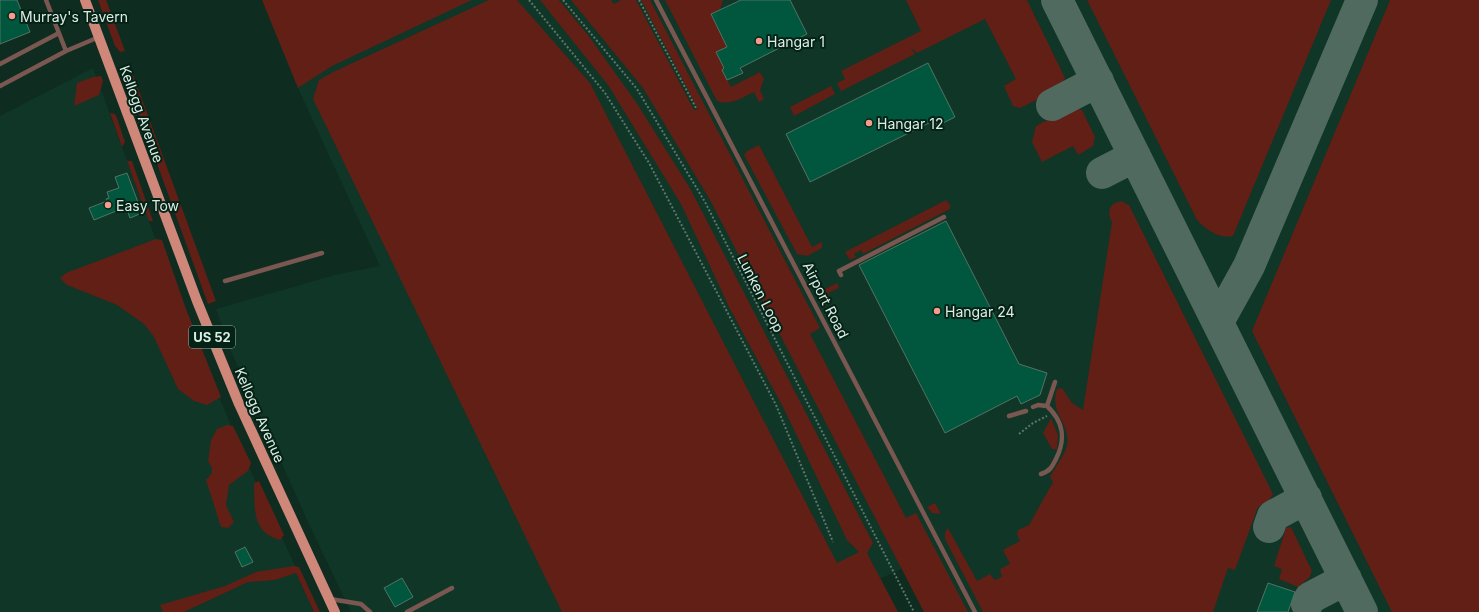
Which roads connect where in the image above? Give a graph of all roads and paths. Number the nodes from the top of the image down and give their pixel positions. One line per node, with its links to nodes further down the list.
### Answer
1 (46, 0): 7 (lane)
2 (85, 0): 8 (main road, Kellogg Avenue / US 52)
3 (529, 0): 25 (path)
4 (563, 0): 31 (path, Lunken Loop)
5 (639, 0): 12 (path)
6 (656, 0): 32 (lane, Airport Road)
7 (59, 33): 9 (lane); 10 (lane)
8 (99, 37): 9 (lane); 27 (main road, Kellogg Avenue / US 52)
9 (66, 51): 11 (lane)
10 (0, 64)
11 (0, 86)
12 (696, 108)
13 (944, 217): 15 (lane)
14 (322, 253): 16 (lane)
15 (841, 275)
16 (225, 281)
17 (1056, 382): 18 (lane)
18 (1047, 406): 19 (lane); 21 (lane)
19 (1033, 408)
20 (1026, 411): 22 (lane)
21 (1053, 413): 23 (path); 24 (lane)
22 (1010, 416)
23 (1019, 434)
24 (1041, 474)
25 (833, 542)
26 (452, 588): 30 (lane)
27 (328, 599): 28 (main road, Kellogg Avenue / US 52); 29 (lane)
28 (334, 612)
29 (370, 612)
30 (408, 612)
31 (914, 612)
32 (975, 612)

